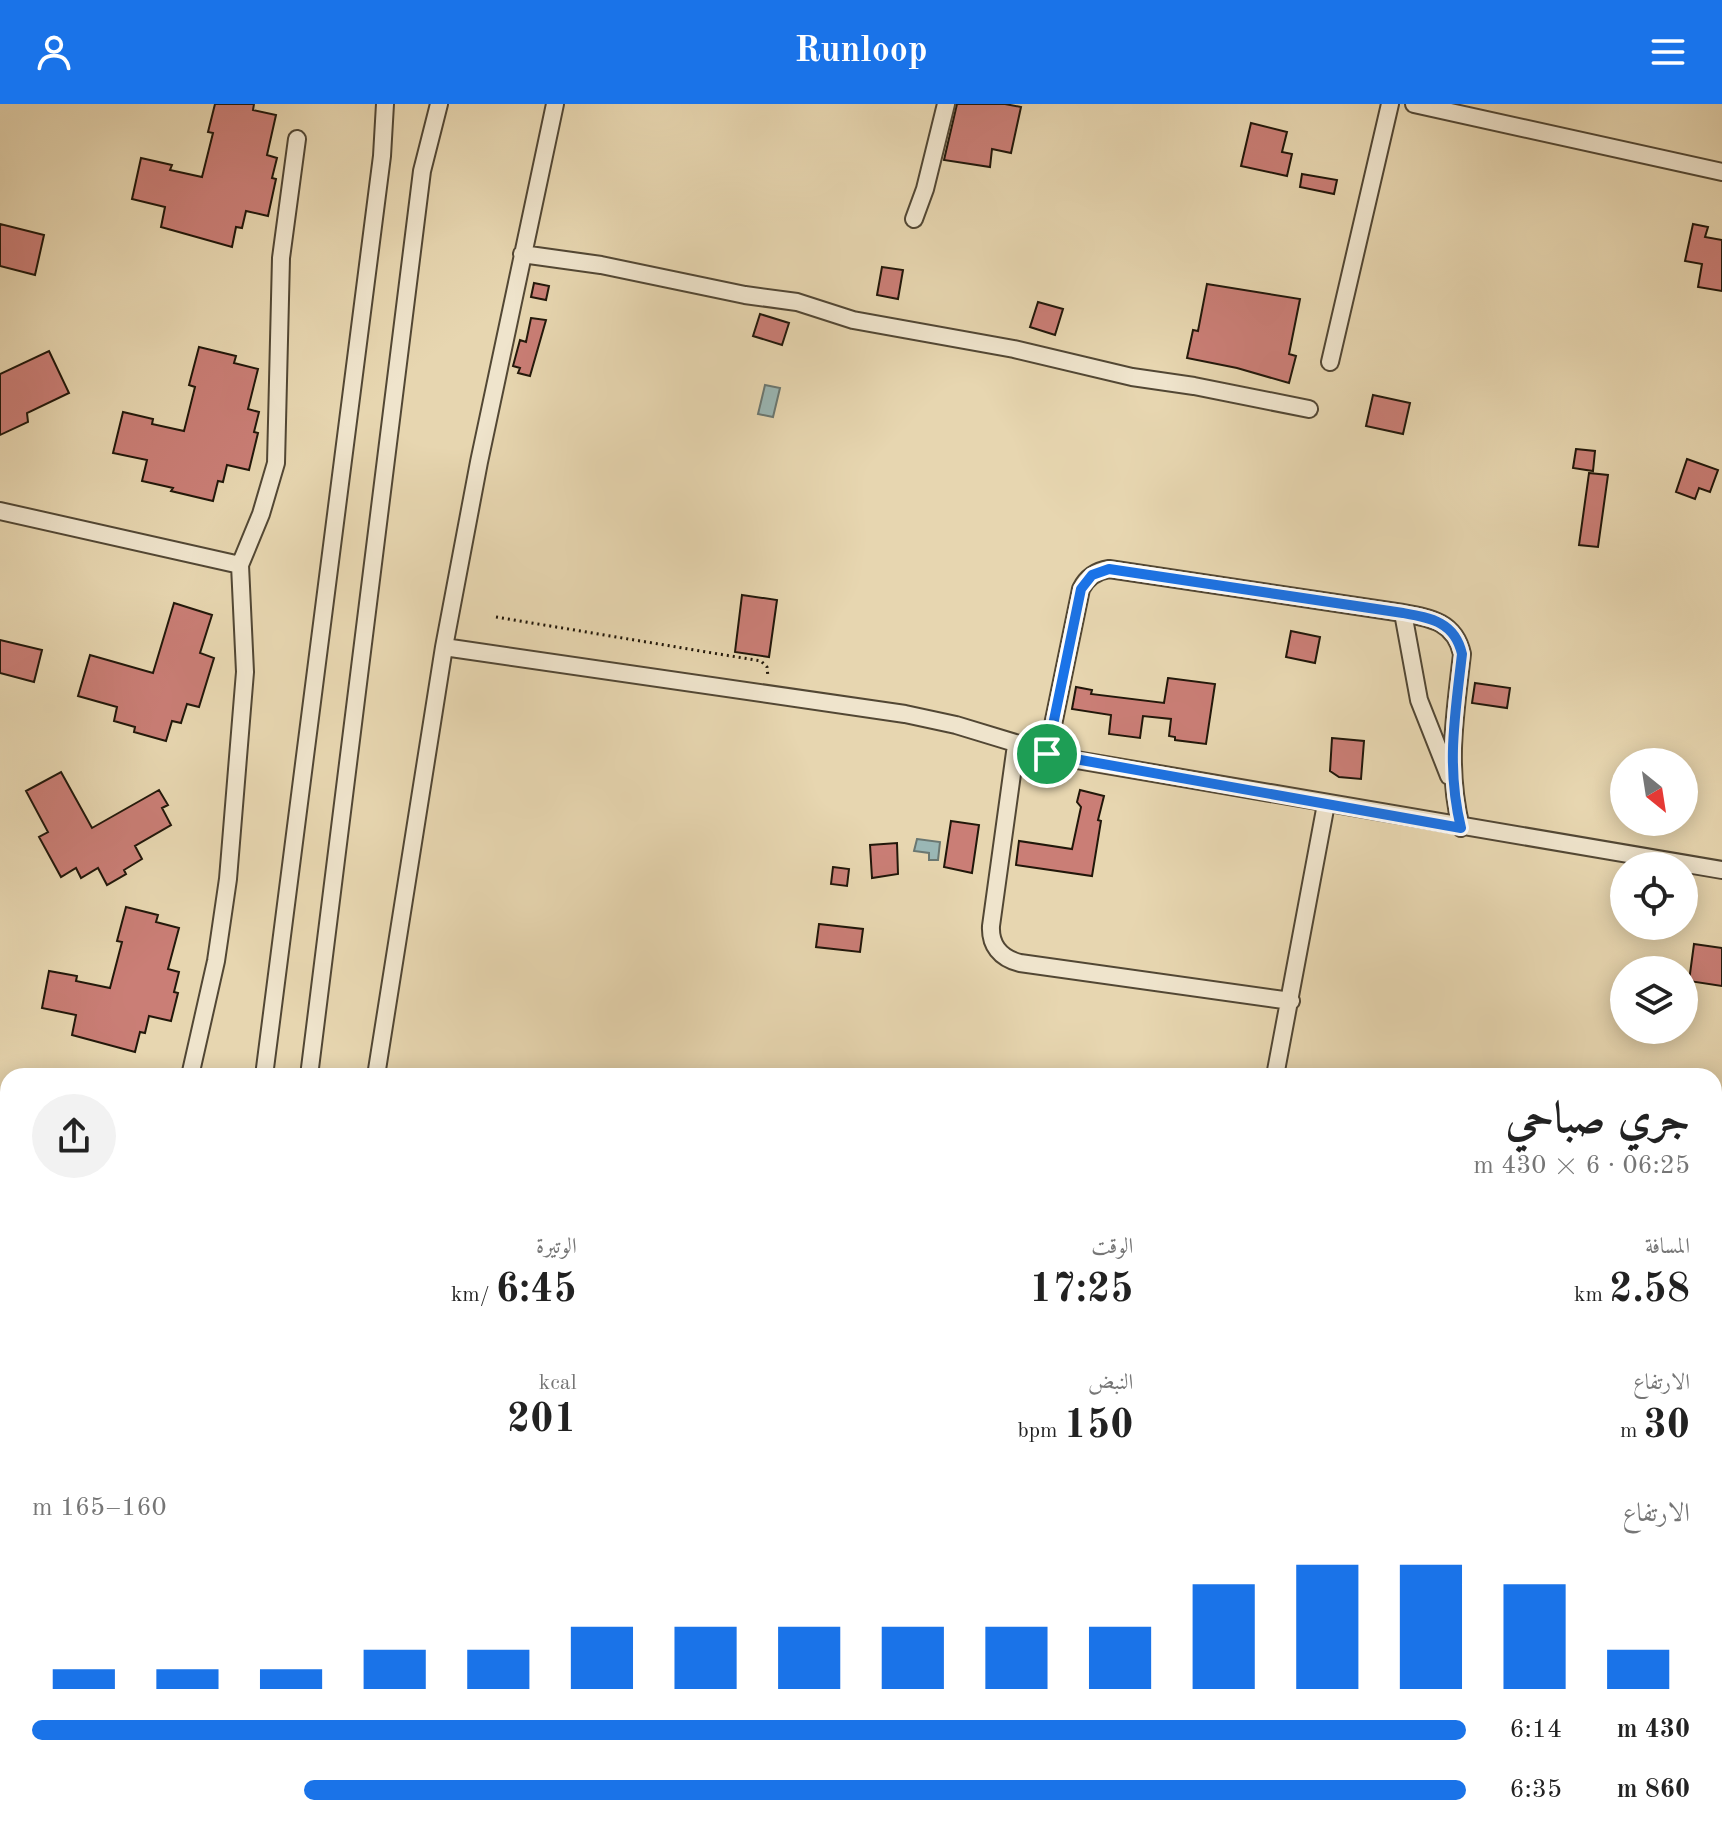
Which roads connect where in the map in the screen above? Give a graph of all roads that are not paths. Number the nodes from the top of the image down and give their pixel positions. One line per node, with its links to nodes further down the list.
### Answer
1 (385, 104): 26 (street)
2 (439, 104): 27 (street)
3 (555, 104): 11 (street)
4 (946, 104): 10 (street)
5 (1390, 104): 12 (street)
6 (1414, 104): 7 (street)
7 (1467, 110): 9 (street)
8 (297, 139): 15 (street)
9 (1722, 172)
10 (914, 219)
11 (522, 254): 13 (street); 17 (street)
12 (1330, 362)
13 (1309, 409)
14 (0, 511): 15 (street)
15 (240, 565): 25 (street)
16 (1403, 613): 19 (street); 20 (street); 20 (street)
17 (444, 647): 18 (street); 28 (street)
18 (1016, 745): 19 (street); 24 (street)
19 (1047, 754): 21 (street)
20 (1452, 783): 22 (street)
21 (1326, 804): 22 (street); 24 (street)
22 (1461, 828): 23 (street)
23 (1722, 870)
24 (1291, 1001): 29 (street)
25 (192, 1068)
26 (265, 1068)
27 (310, 1068)
28 (377, 1068)
29 (1277, 1068)

